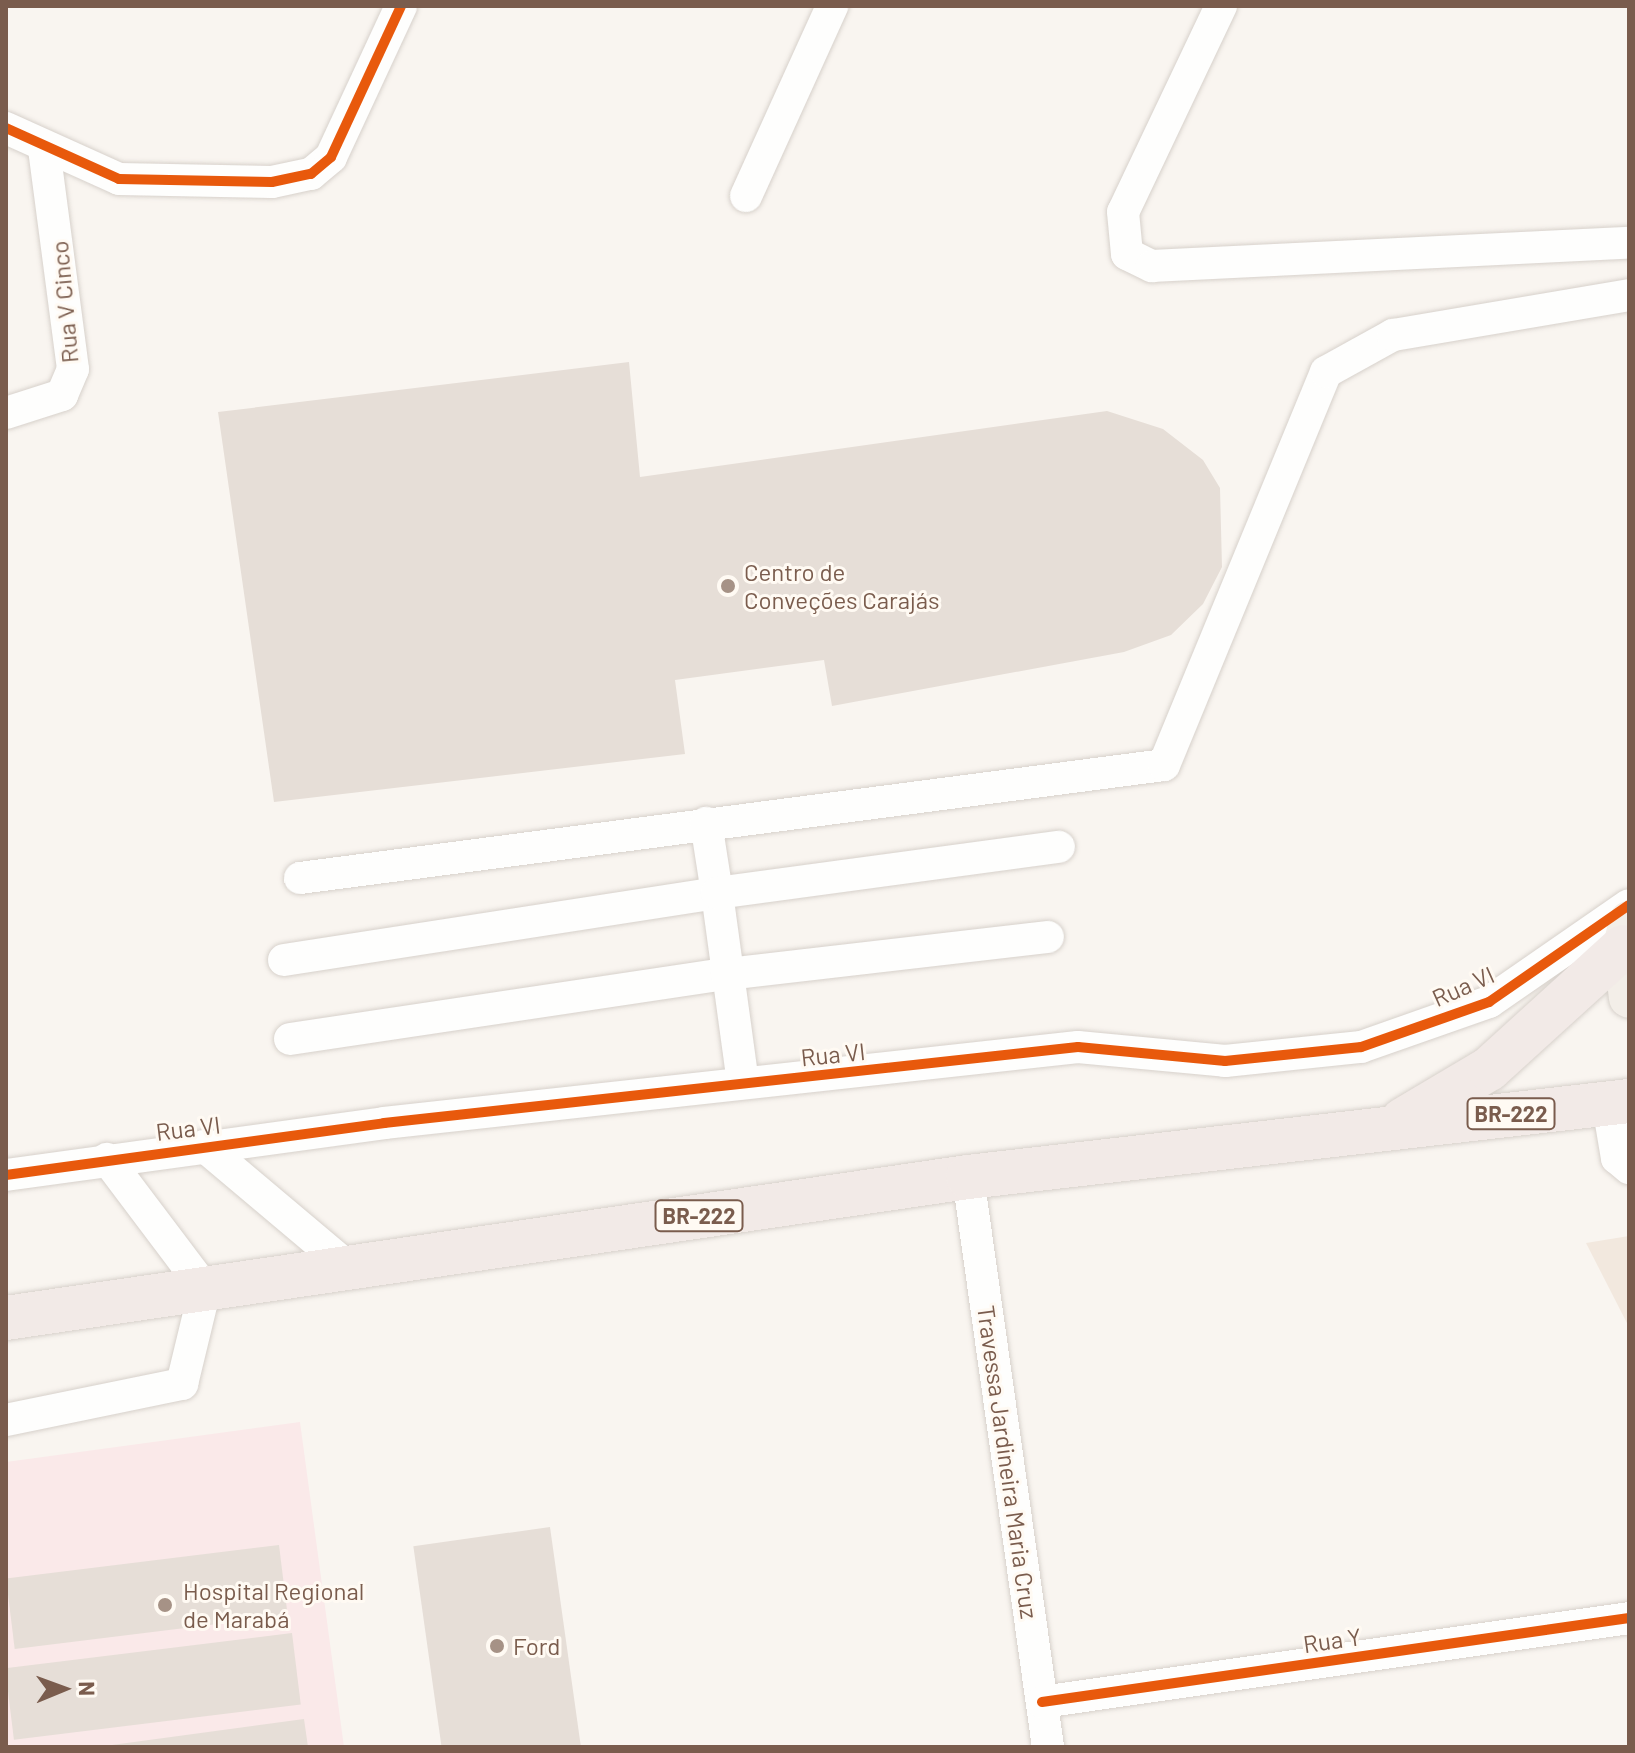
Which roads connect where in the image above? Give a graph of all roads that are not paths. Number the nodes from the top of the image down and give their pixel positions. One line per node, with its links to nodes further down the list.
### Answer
1 (401, 6): 5 (street)
2 (832, 6): 6 (street)
3 (1221, 6): 7 (street)
4 (6, 128): 5 (street)
5 (44, 149): 9 (street, Rua V Cinco)
6 (746, 196)
7 (1629, 243)
8 (1629, 295): 10 (street)
9 (6, 413)
10 (706, 823): 12 (street); 13 (street)
11 (1059, 847): 13 (street)
12 (300, 878)
13 (717, 893): 16 (street); 17 (street)
14 (1627, 924): 18 (main road); 20 (street, Rua VI); 22 (highway)
15 (1048, 937): 17 (street)
16 (284, 960)
17 (727, 974): 19 (street); 20 (street)
18 (1629, 998)
19 (290, 1039)
20 (743, 1083): 23 (street, Rua VI)
21 (1618, 1103): 22 (highway, BR-222); 25 (street)
22 (1393, 1126): 27 (highway, BR-222)
23 (204, 1146): 24 (street, Rua VI); 28 (street)
24 (107, 1159): 26 (street, Rua VI); 29 (street)
25 (1629, 1168)
26 (6, 1175)
27 (968, 1177): 28 (highway, BR-222); 33 (street, Travessa Jardineira Maria Cruz)
28 (349, 1268): 29 (highway, BR-222)
29 (205, 1289): 30 (highway, BR-222); 31 (street)
30 (6, 1318)
31 (6, 1420)
32 (1629, 1618): 33 (street, Rua Y)
33 (1042, 1702): 34 (street, Travessa Jardineira Maria Cruz)
34 (1048, 1747)

